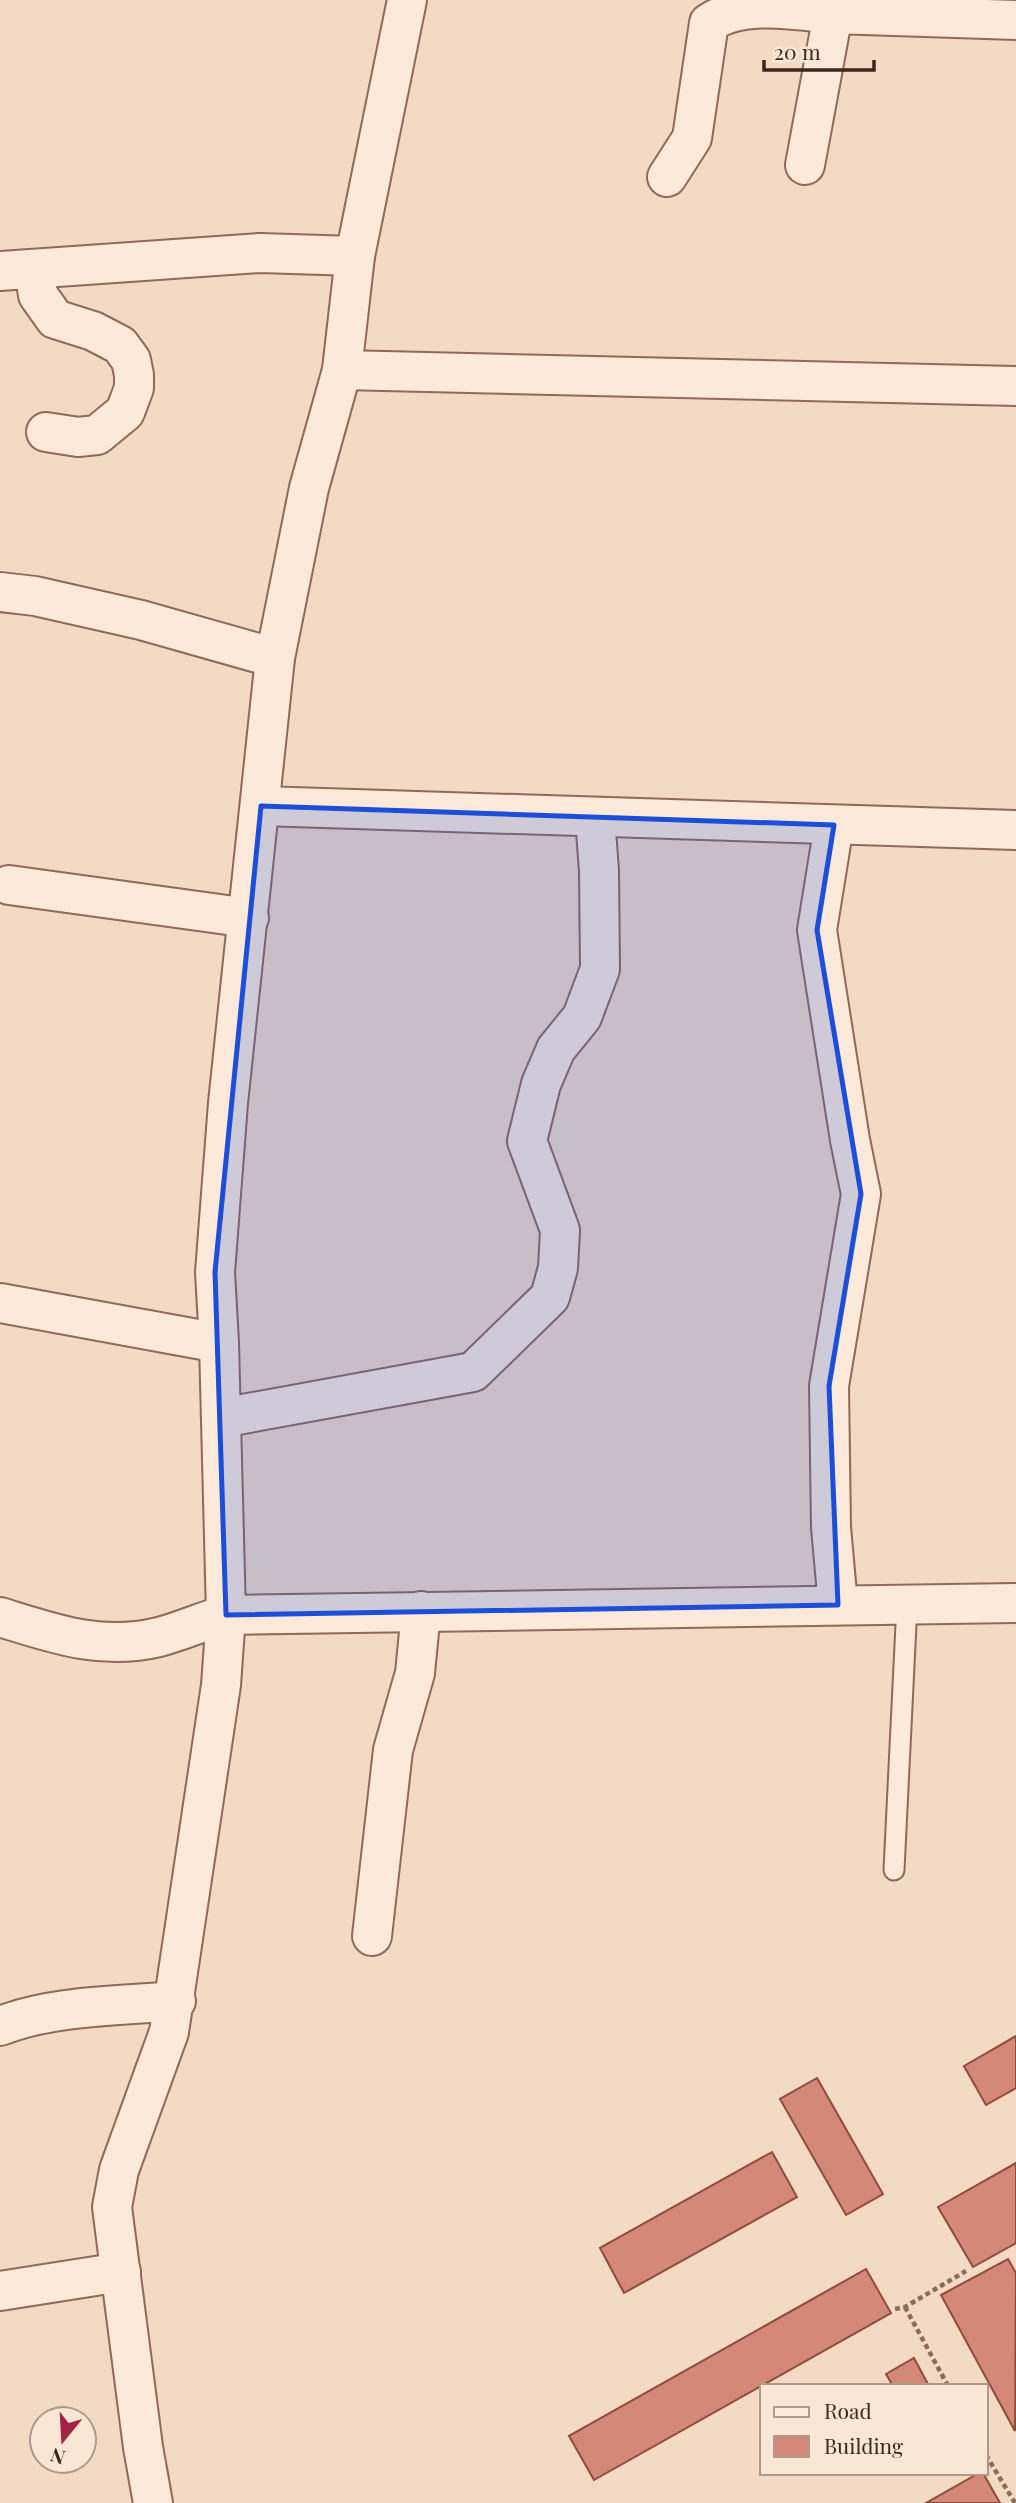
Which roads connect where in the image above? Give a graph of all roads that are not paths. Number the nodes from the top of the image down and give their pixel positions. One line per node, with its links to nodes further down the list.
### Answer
1 (407, 0): 6 (street)
2 (833, 14): 3 (street); 4 (street); 5 (street)
3 (1016, 20)
4 (805, 165)
5 (667, 177)
6 (355, 256): 7 (street); 8 (street)
7 (17, 270): 10 (street)
8 (342, 370): 9 (street); 12 (street)
9 (1016, 386)
10 (46, 432)
11 (0, 592): 12 (street)
12 (275, 658): 13 (street)
13 (261, 806): 14 (street); 18 (street)
14 (594, 817): 15 (street); 21 (street)
15 (834, 825): 16 (street); 24 (street)
16 (1016, 830)
17 (9, 885): 18 (street)
18 (249, 918): 20 (street)
19 (0, 1303): 20 (street)
20 (219, 1343): 21 (street)
21 (221, 1418): 26 (street)
22 (1016, 1603): 23 (street)
23 (907, 1604): 24 (street); 28 (lane)
24 (838, 1605): 25 (street)
25 (421, 1611): 26 (street); 29 (street)
26 (226, 1615): 27 (street); 30 (street)
27 (0, 1618)
28 (894, 1870)
29 (372, 1936)
30 (176, 2001): 31 (street); 32 (street)
31 (0, 2026)
32 (121, 2272): 33 (street); 34 (street)
33 (0, 2291)
34 (153, 2503)

